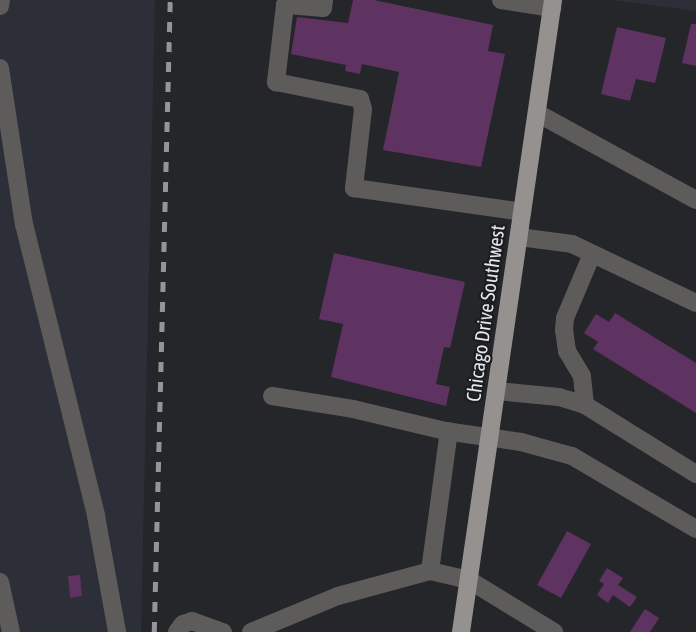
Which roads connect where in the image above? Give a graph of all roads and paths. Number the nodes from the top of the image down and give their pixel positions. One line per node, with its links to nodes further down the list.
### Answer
1 (1, 0): 5 (street)
2 (324, 0): 9 (street)
3 (501, 0): 4 (street)
4 (552, 4): 7 (main road, Chicago Drive Southwest)
5 (0, 6)
6 (0, 68): 24 (street)
7 (537, 113): 8 (street); 9 (main road, Chicago Drive Southwest)
8 (696, 200)
9 (522, 212): 10 (main road, Chicago Drive Southwest)
10 (519, 237): 11 (street); 13 (main road, Chicago Drive Southwest)
11 (592, 254): 12 (street); 15 (street)
12 (696, 303)
13 (496, 392): 15 (street); 17 (main road, Chicago Drive Southwest)
14 (272, 396): 16 (street)
15 (585, 405): 18 (street)
16 (449, 431): 17 (street); 20 (street)
17 (489, 436): 19 (street); 21 (main road, Chicago Drive Southwest)
18 (696, 474)
19 (696, 529)
20 (430, 571): 21 (street); 27 (street)
21 (469, 580): 28 (main road, Chicago Drive Southwest); 29 (street)
22 (0, 582): 23 (street)
23 (11, 632)
24 (117, 632)
25 (177, 632): 26 (street)
26 (223, 632)
27 (251, 632)
28 (461, 632)
29 (554, 632)

